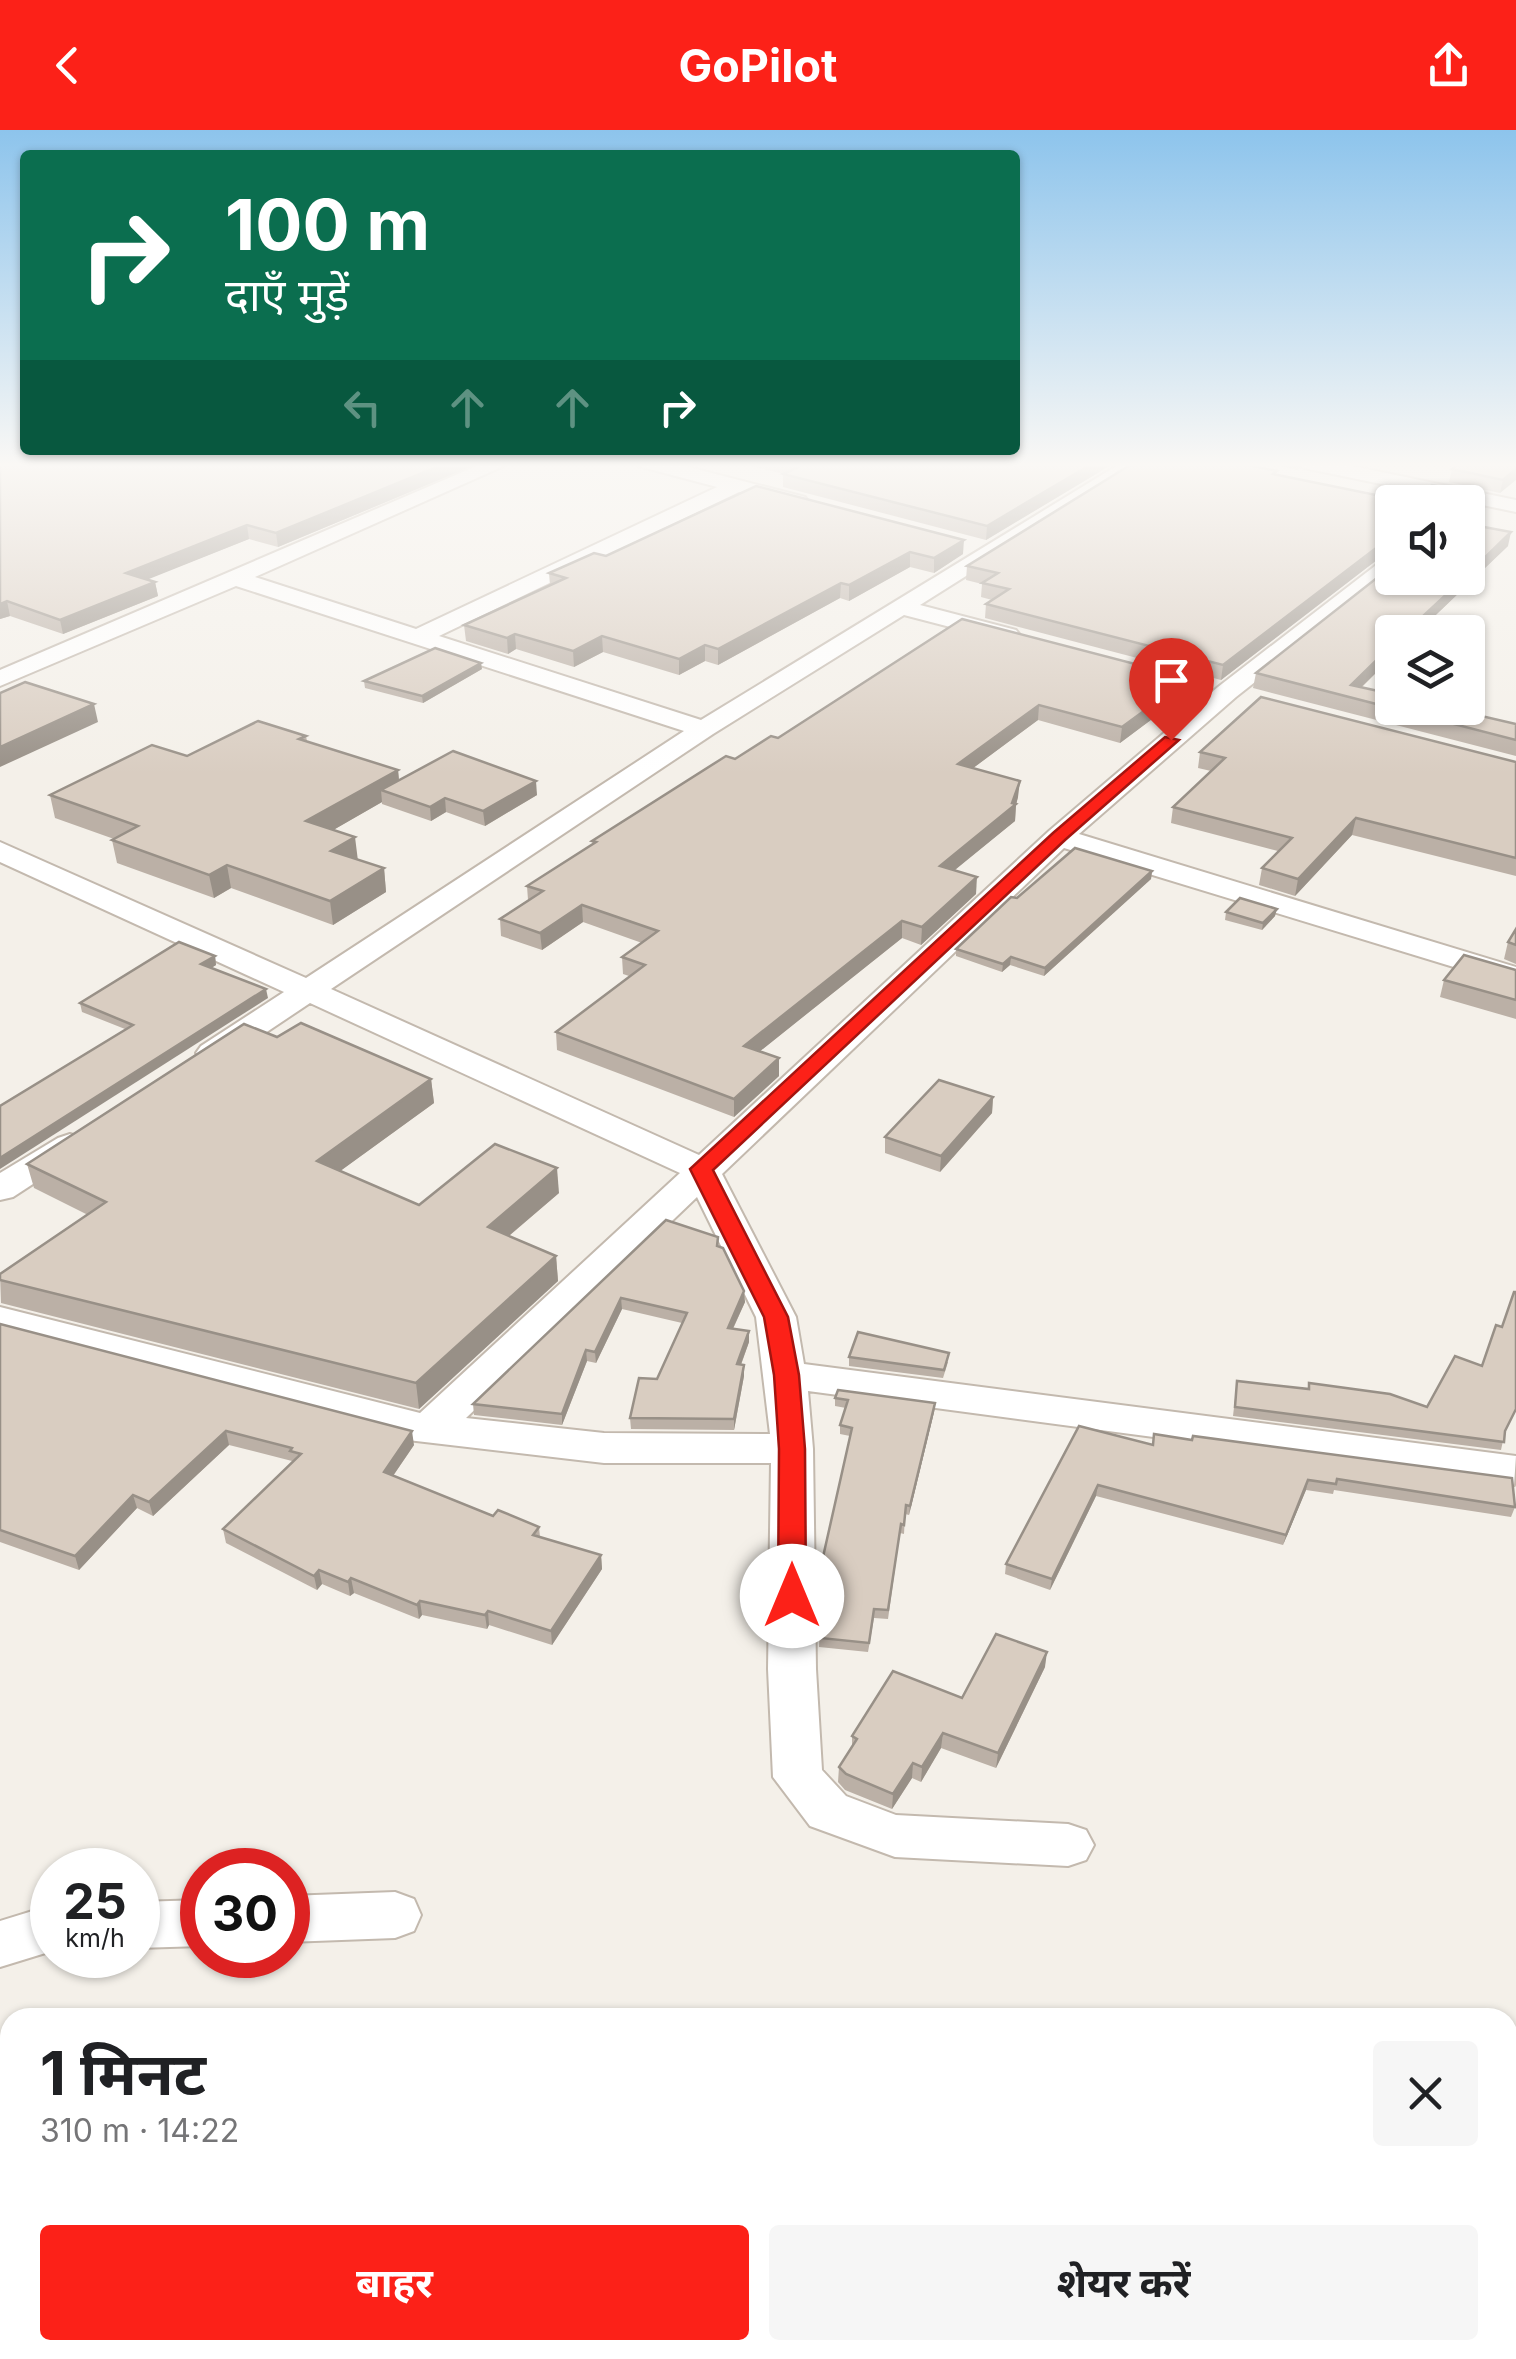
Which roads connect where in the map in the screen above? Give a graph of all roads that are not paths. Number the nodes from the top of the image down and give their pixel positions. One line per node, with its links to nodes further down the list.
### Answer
1 (262, 566): 5 (street)
2 (567, 566): 7 (street)
3 (955, 566): 6 (street)
4 (1375, 577): 11 (street)
5 (234, 578): 7 (street); 9 (street)
6 (900, 607): 8 (street); 13 (street)
7 (420, 636): 13 (street)
8 (1034, 642)
9 (0, 679)
10 (1188, 682): 11 (street)
11 (1226, 692): 12 (street); 14 (street)
12 (1265, 702)
13 (704, 730): 17 (street)
14 (1059, 836): 16 (street); 20 (street)
15 (0, 851): 17 (street)
16 (1516, 977)
17 (310, 992): 18 (street); 20 (street)
18 (196, 1064)
19 (98, 1127): 21 (street)
20 (701, 1169): 23 (street); 24 (street)
21 (0, 1189)
22 (0, 1320): 24 (street)
23 (786, 1375): 25 (street); 26 (street)
24 (430, 1428): 25 (street)
25 (792, 1449): 27 (street)
26 (1515, 1471)
27 (1068, 1845)
28 (395, 1916): 29 (street)
29 (310, 1919)
30 (30, 1935): 31 (street)
31 (0, 1944)

